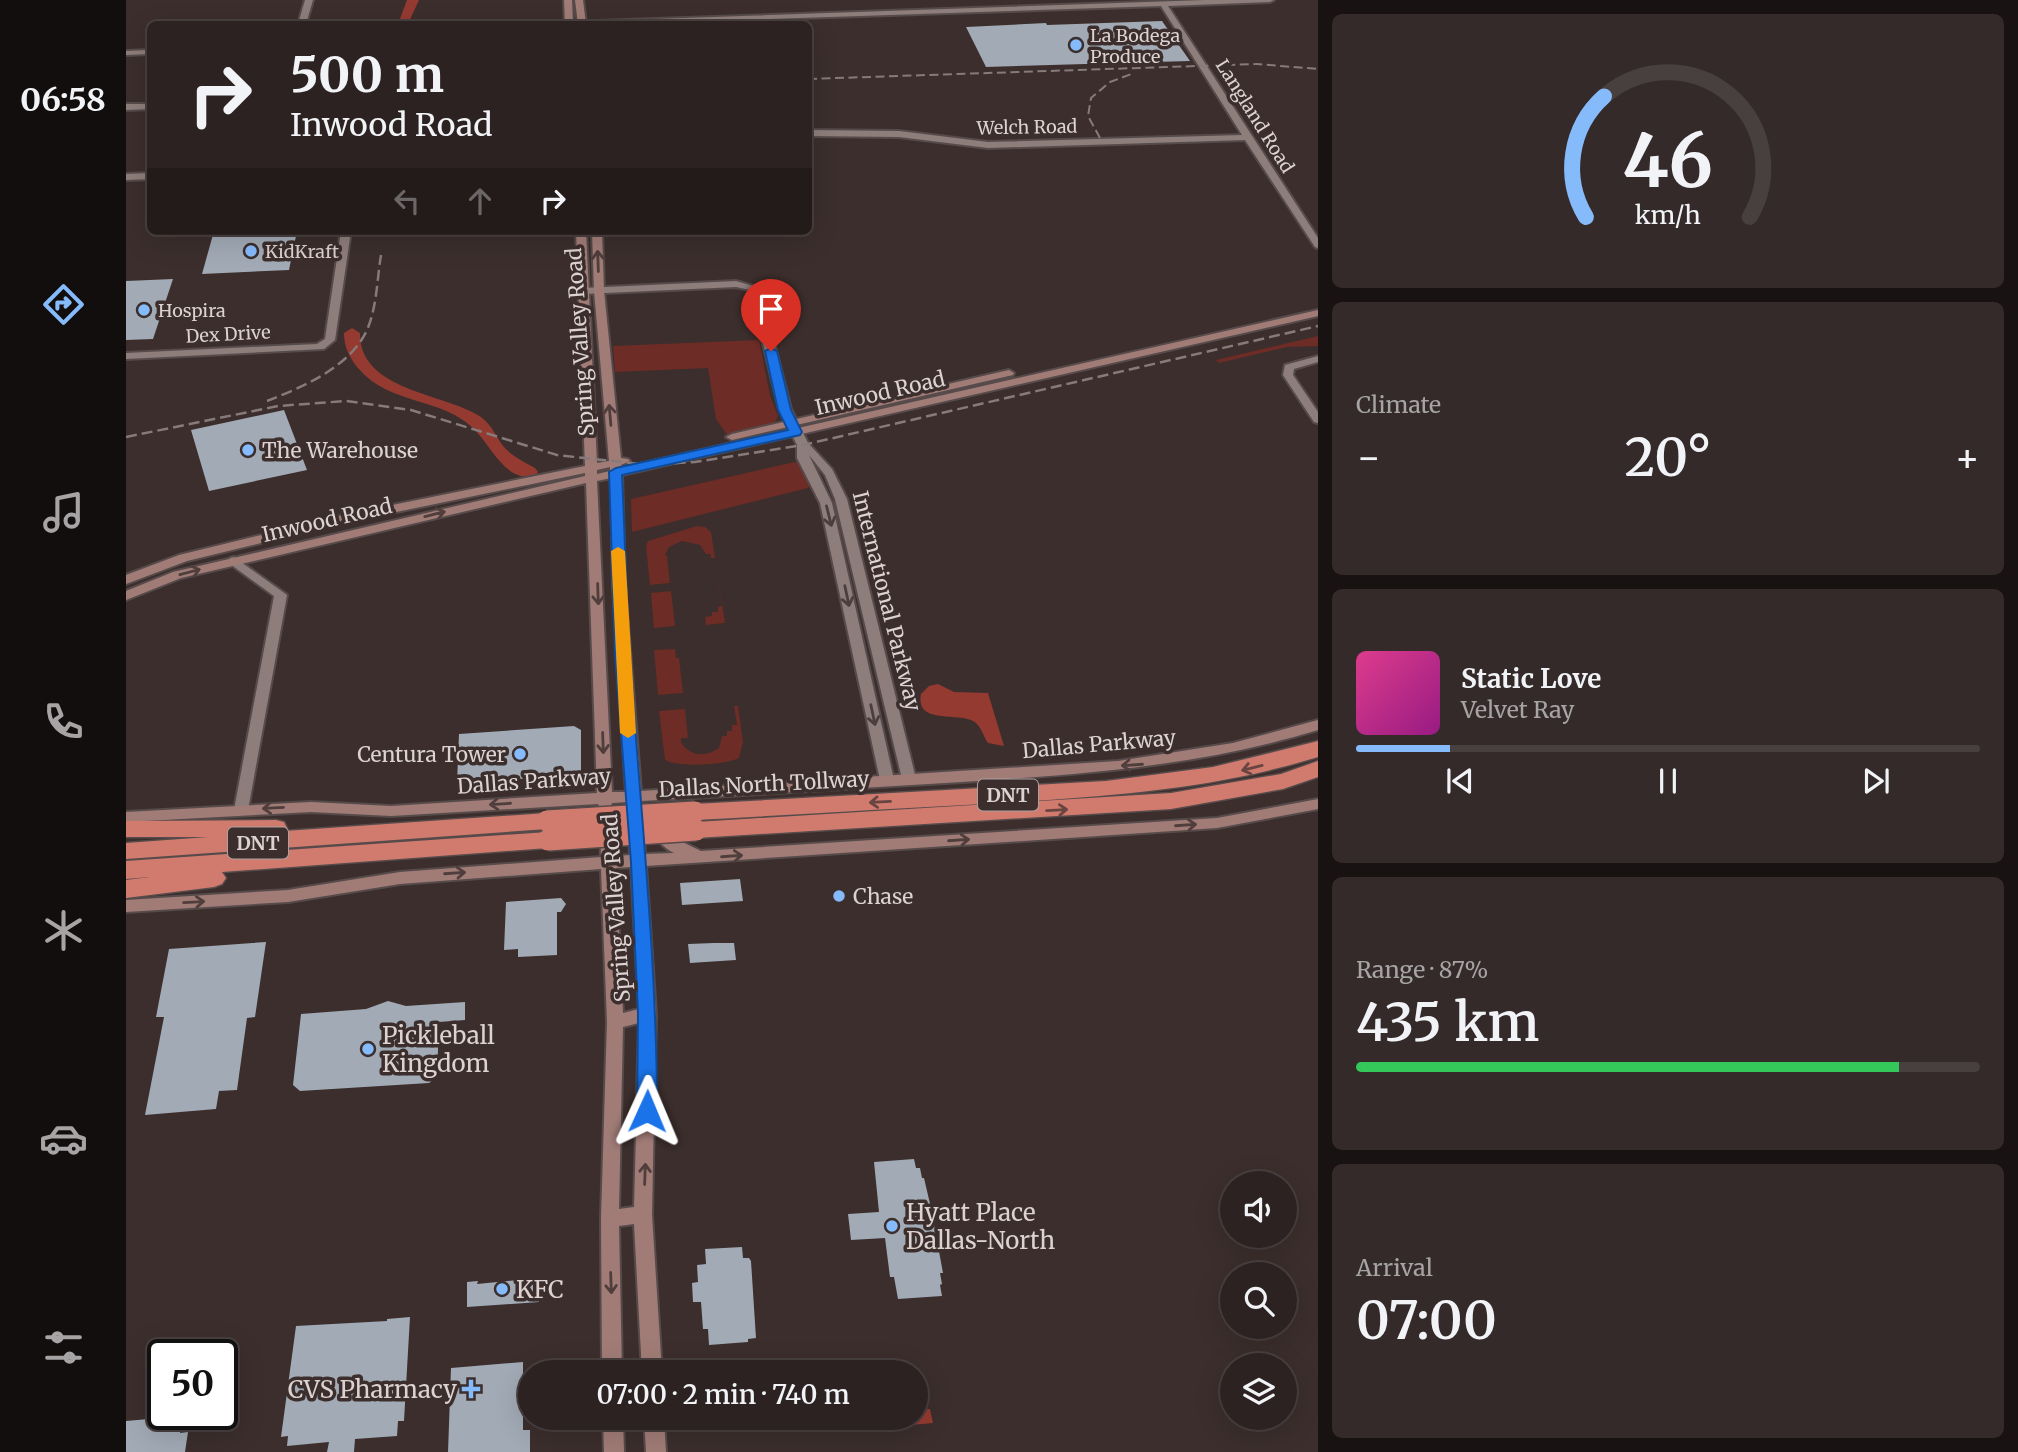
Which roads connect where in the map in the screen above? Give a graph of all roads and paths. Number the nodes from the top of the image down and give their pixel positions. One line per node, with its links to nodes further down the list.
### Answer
1 (126, 0): 2 (street)
2 (137, 0)
3 (309, 0): 8 (street)
4 (568, 0): 9 (main road)
5 (579, 0): 10 (main road)
6 (1270, 0): 7 (street)
7 (1164, 5): 11 (street); 17 (street, Langland Road)
8 (303, 21)
9 (569, 21)
10 (582, 21)
11 (674, 21)
12 (147, 52): 13 (street)
13 (126, 53)
14 (126, 107): 15 (street)
15 (147, 107)
16 (812, 133): 17 (street, Welch Road)
17 (1247, 136): 23 (street, Langland Road)
18 (147, 176): 19 (street)
19 (126, 177)
20 (345, 235): 31 (street, Dex Drive)
21 (581, 235): 24 (main road, Spring Valley Road)
22 (597, 235): 25 (main road, Spring Valley Road, one-way to 22)
23 (1318, 245)
24 (584, 291): 25 (street, International Parkway); 30 (main road, Spring Valley Road)
25 (599, 291): 29 (main road, Spring Valley Road); 34 (street, International Parkway)
26 (1318, 304): 28 (main road, Inwood Road)
27 (1318, 313): 28 (main road, Inwood Road)
28 (1225, 329): 34 (main road, Inwood Road)
29 (605, 349): 30 (main road); 35 (main road, Spring Valley Road, one-way to 29)
30 (587, 350): 36 (main road, Spring Valley Road)
31 (126, 356)
32 (1318, 359): 33 (street)
33 (1318, 420)
34 (796, 433): 35 (main road, Inwood Road); 49 (street, International Parkway); 50 (street, International Parkway, one-way to 50)
35 (615, 468): 36 (main road, Inwood Road); 40 (main road, Spring Valley Road)
36 (593, 472): 37 (main road, Inwood Road); 38 (main road, Inwood Road, one-way to 36); 39 (main road, Spring Valley Road)
37 (406, 505): 38 (main road); 42 (main road, Inwood Road)
38 (411, 520): 42 (main road, Inwood Road)
39 (595, 522): 40 (main road); 41 (main road, Spring Valley Road)
40 (617, 538): 44 (main road, Spring Valley Road)
41 (596, 549): 44 (main road); 52 (main road, Spring Valley Road, one-way to 52)
42 (231, 554): 43 (main road, Inwood Road); 45 (main road, Inwood Road, one-way to 42); 55 (street)
43 (126, 580)
44 (619, 586): 51 (main road, Spring Valley Road)
45 (126, 596)
46 (1318, 725): 49 (main road, Dallas Parkway, one-way to 49)
47 (1318, 749): 56 (highway, Dallas North Tollway / DNT, one-way to 56)
48 (1318, 769): 56 (highway, Dallas North Tollway / DNT, one-way to 48)
49 (909, 779): 50 (main road, Dallas Parkway)
50 (887, 780): 56 (main road, Dallas Parkway)
51 (633, 796): 52 (main road, Dallas Parkway); 56 (main road, Dallas Parkway); 62 (main road, Spring Valley Road)
52 (605, 797): 53 (main road, Dallas Parkway); 63 (main road, Spring Valley Road)
53 (526, 802): 55 (main road, Dallas Parkway, one-way to 55); 64 (main road)
54 (1318, 804): 61 (main road, one-way to 54)
55 (241, 810): 57 (main road, Dallas Parkway)
56 (693, 812): 59 (highway, Dallas North Tollway / DNT, bridge); 61 (main road)
57 (126, 817)
58 (126, 829): 59 (highway)
59 (390, 842): 60 (highway, Dallas North Tollway / DNT); 65 (highway, Dallas North Tollway / DNT); 66 (highway)
60 (126, 851)
61 (702, 858): 62 (main road)
62 (639, 862): 63 (main road); 68 (main road, Spring Valley Road)
63 (609, 864): 64 (main road); 69 (main road, Spring Valley Road)
64 (526, 868): 67 (main road, one-way to 64)
65 (126, 870)
66 (126, 889)
67 (126, 906)
68 (648, 1014): 69 (main road); 70 (main road, Spring Valley Road, one-way to 68)
69 (615, 1022): 71 (main road, Spring Valley Road)
70 (643, 1215): 71 (main road); 73 (main road, Spring Valley Road)
71 (610, 1218): 72 (main road, Spring Valley Road, one-way to 72)
72 (612, 1360)
73 (651, 1360)
74 (613, 1430): 76 (main road)
75 (655, 1430): 77 (main road)
76 (614, 1452)
77 (656, 1452)

